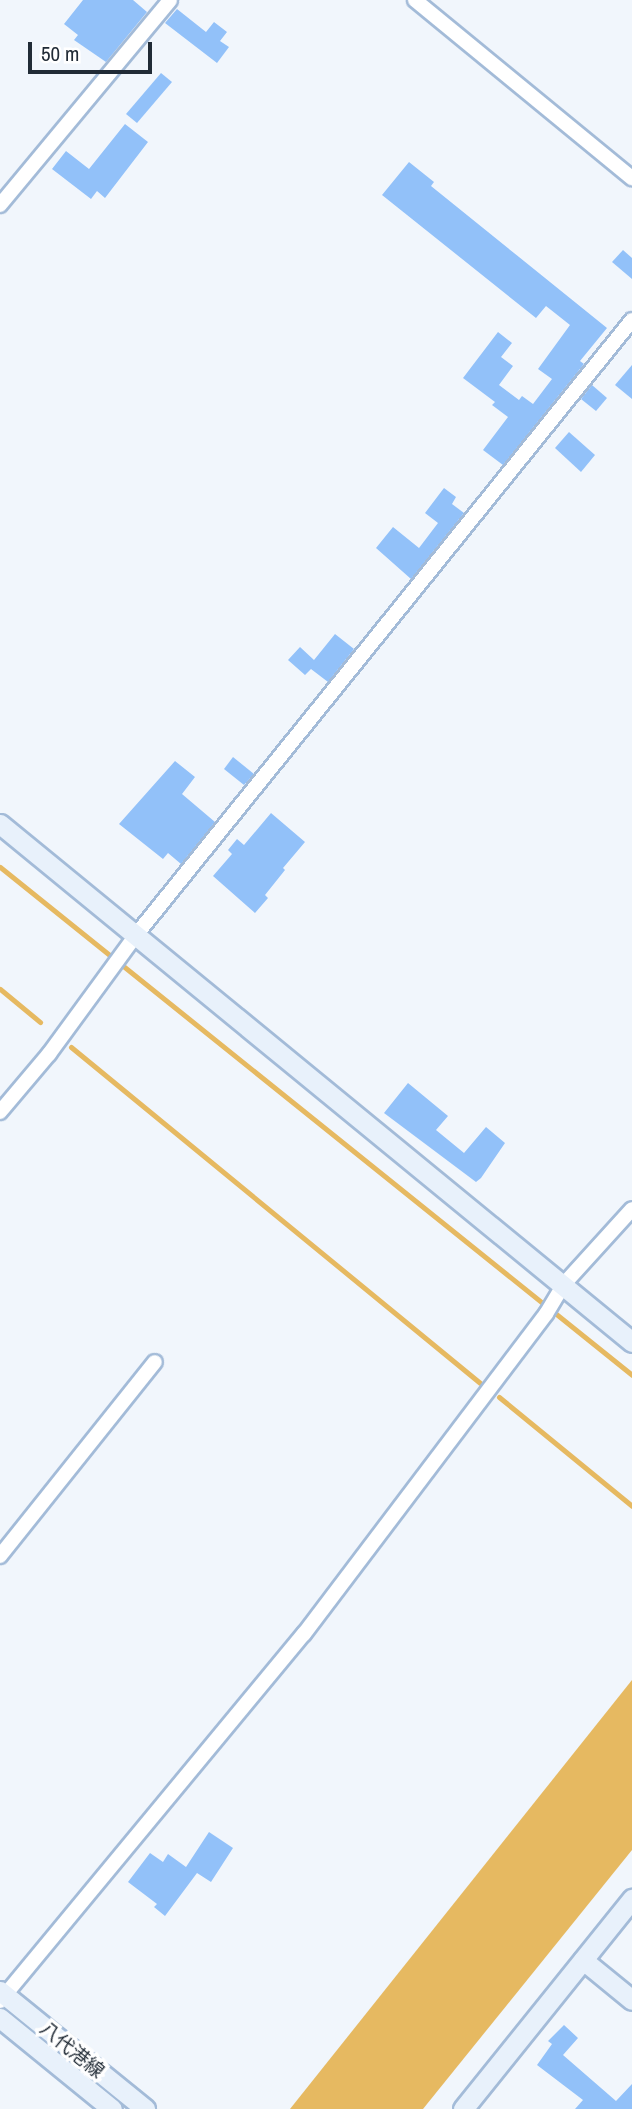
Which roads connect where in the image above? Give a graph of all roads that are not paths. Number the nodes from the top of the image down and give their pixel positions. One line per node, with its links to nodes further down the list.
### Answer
1 (170, 0): 4 (street)
2 (415, 0): 3 (street)
3 (632, 178)
4 (0, 205)
5 (632, 320): 7 (street)
6 (0, 824): 7 (street)
7 (136, 935): 8 (street); 10 (street)
8 (0, 1112)
9 (632, 1209): 10 (street)
10 (564, 1284): 11 (street); 16 (street)
11 (632, 1342)
12 (155, 1362): 13 (street)
13 (0, 1556)
14 (632, 1899): 15 (street)
15 (583, 1960): 17 (street); 21 (street)
16 (2, 1996): 20 (street, 八代港線)
17 (632, 2000)
18 (0, 2018): 19 (street, 八代港線)
19 (112, 2109)
20 (145, 2109)
21 (463, 2109)

